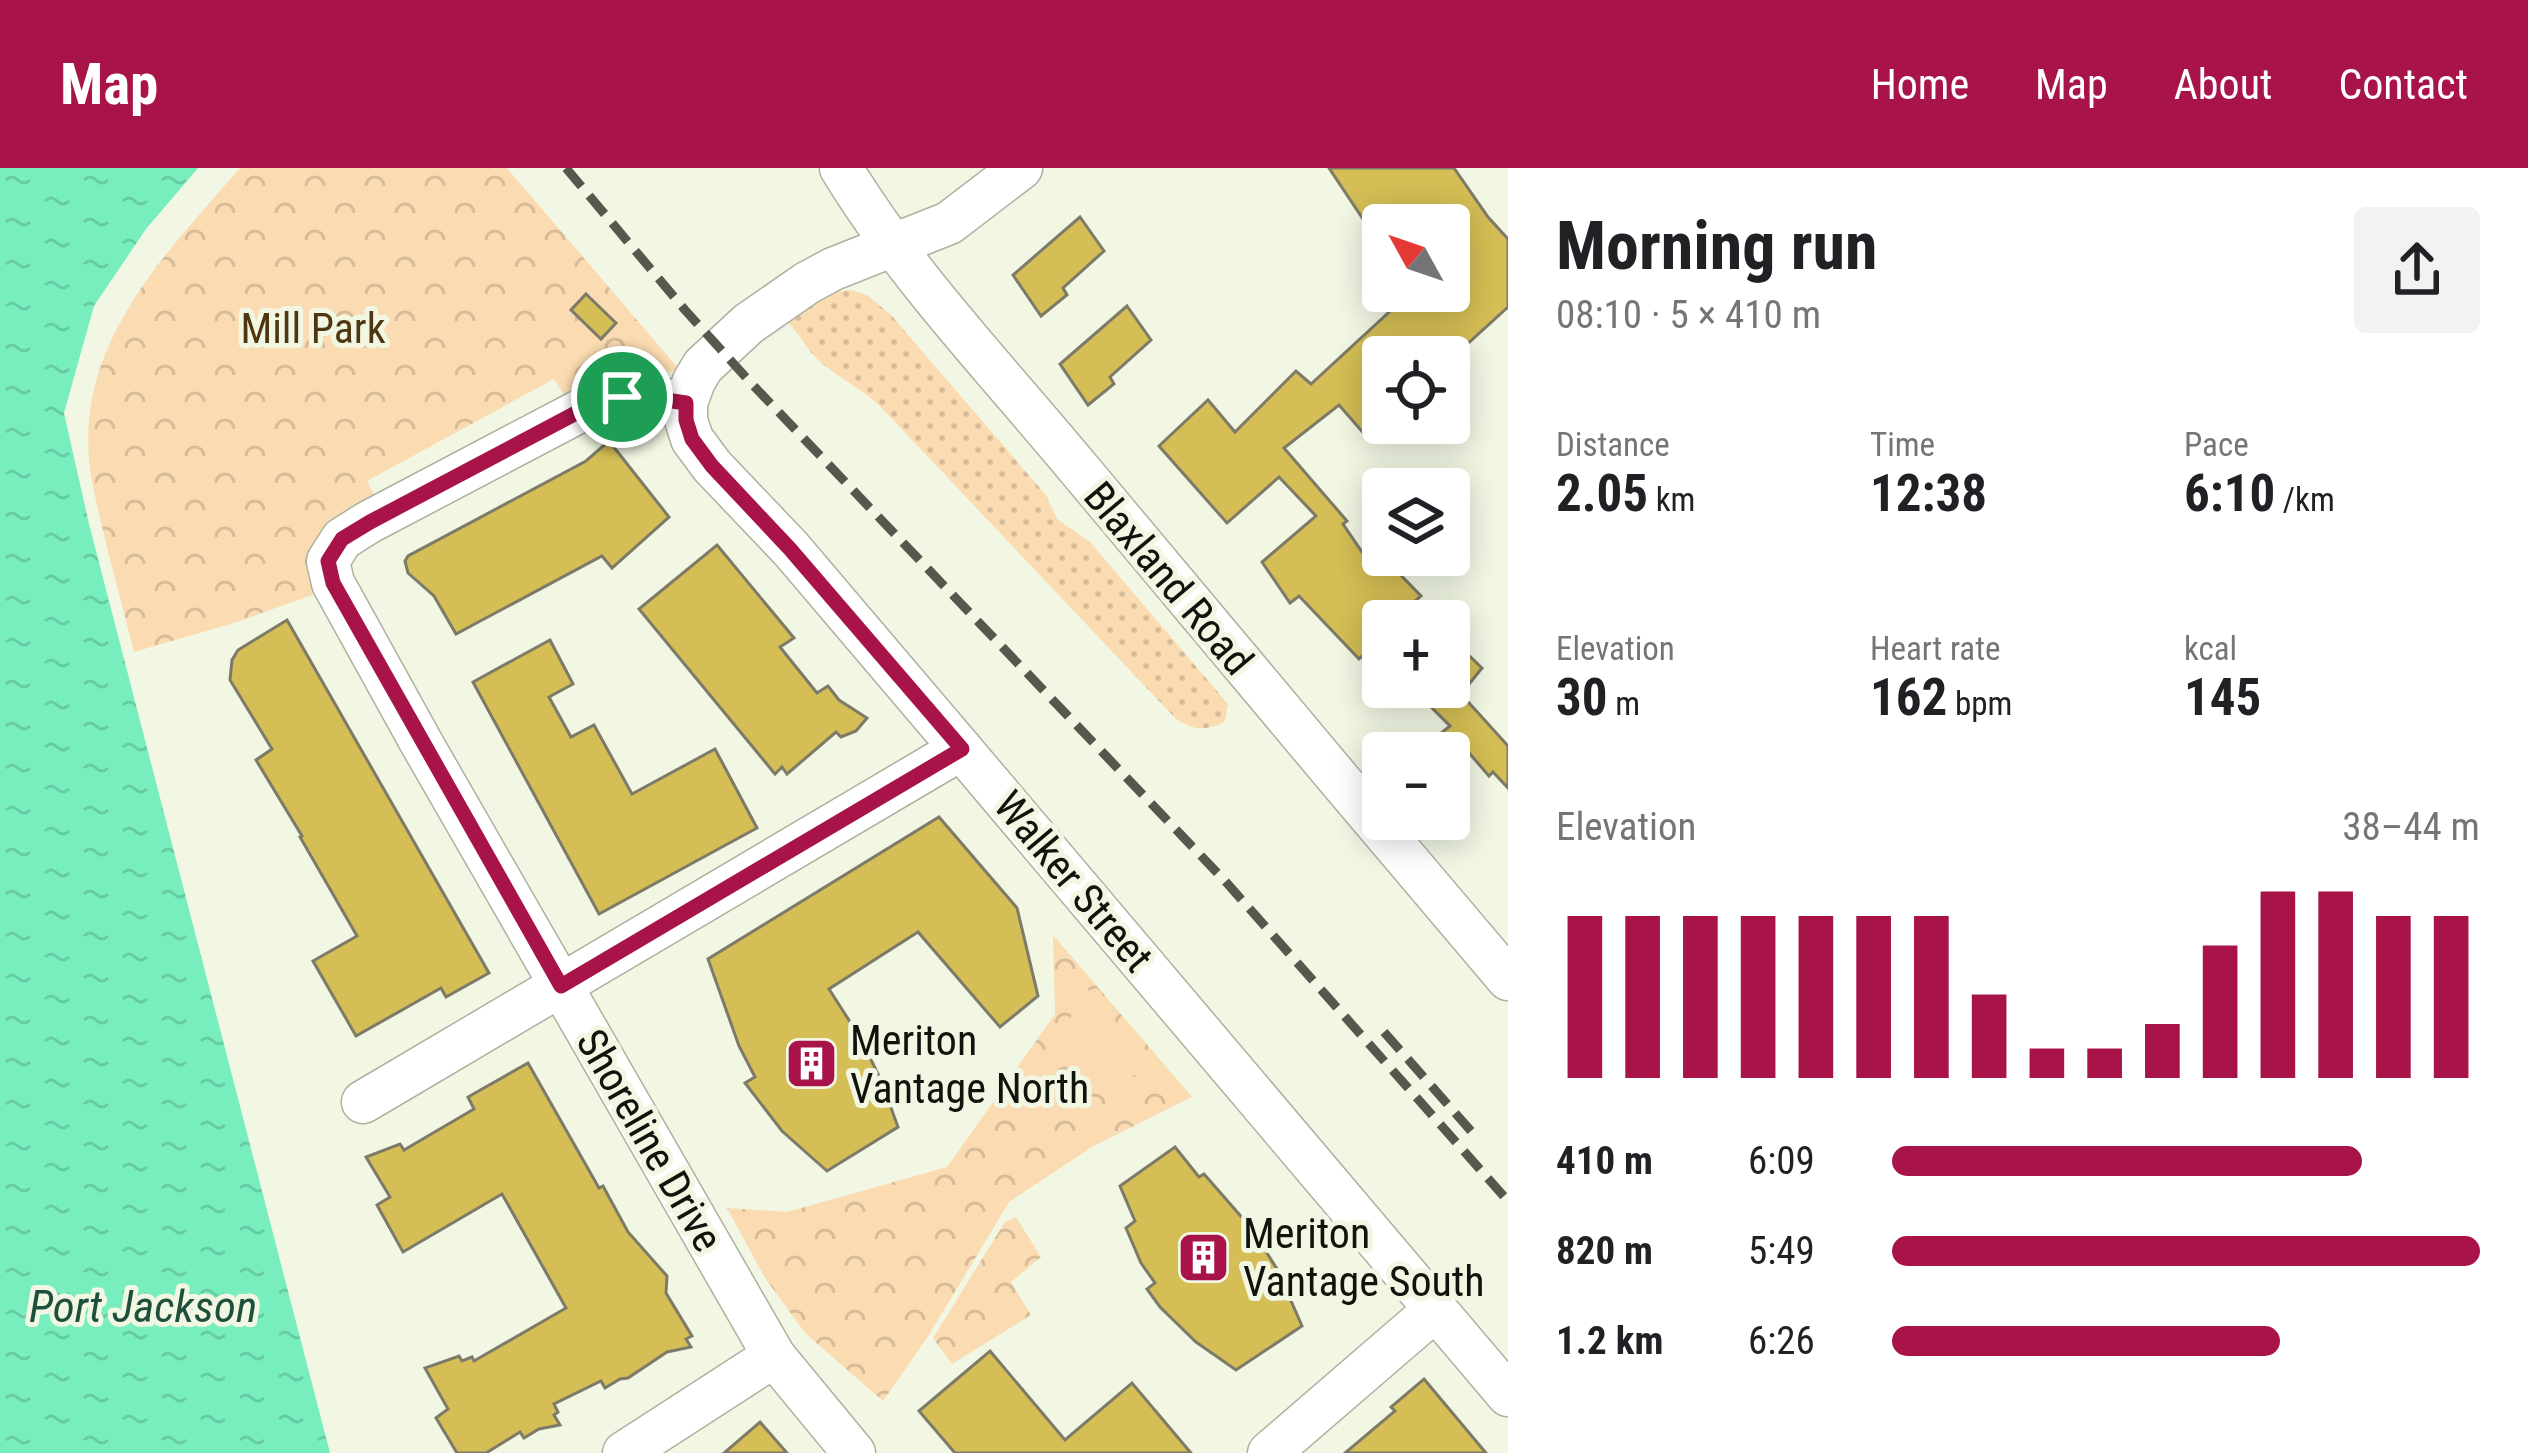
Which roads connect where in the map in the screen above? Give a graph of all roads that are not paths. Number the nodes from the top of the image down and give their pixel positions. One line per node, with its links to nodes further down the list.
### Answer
1 (841, 168): 3 (street, Blaxland Road)
2 (1021, 168): 3 (street)
3 (892, 245): 4 (street); 6 (street, Blaxland Road)
4 (686, 403): 5 (street, Walker Street); 7 (street, Shoreline Drive)
5 (962, 749): 7 (street); 9 (street, Walker Street)
6 (1508, 979)
7 (561, 986): 8 (street); 10 (street, Shoreline Drive)
8 (363, 1102)
9 (1436, 1309): 11 (street, Walker Street); 14 (street)
10 (774, 1356): 12 (street); 13 (street, Shoreline Drive)
11 (1508, 1395)
12 (624, 1453)
13 (854, 1453)
14 (1269, 1453)

